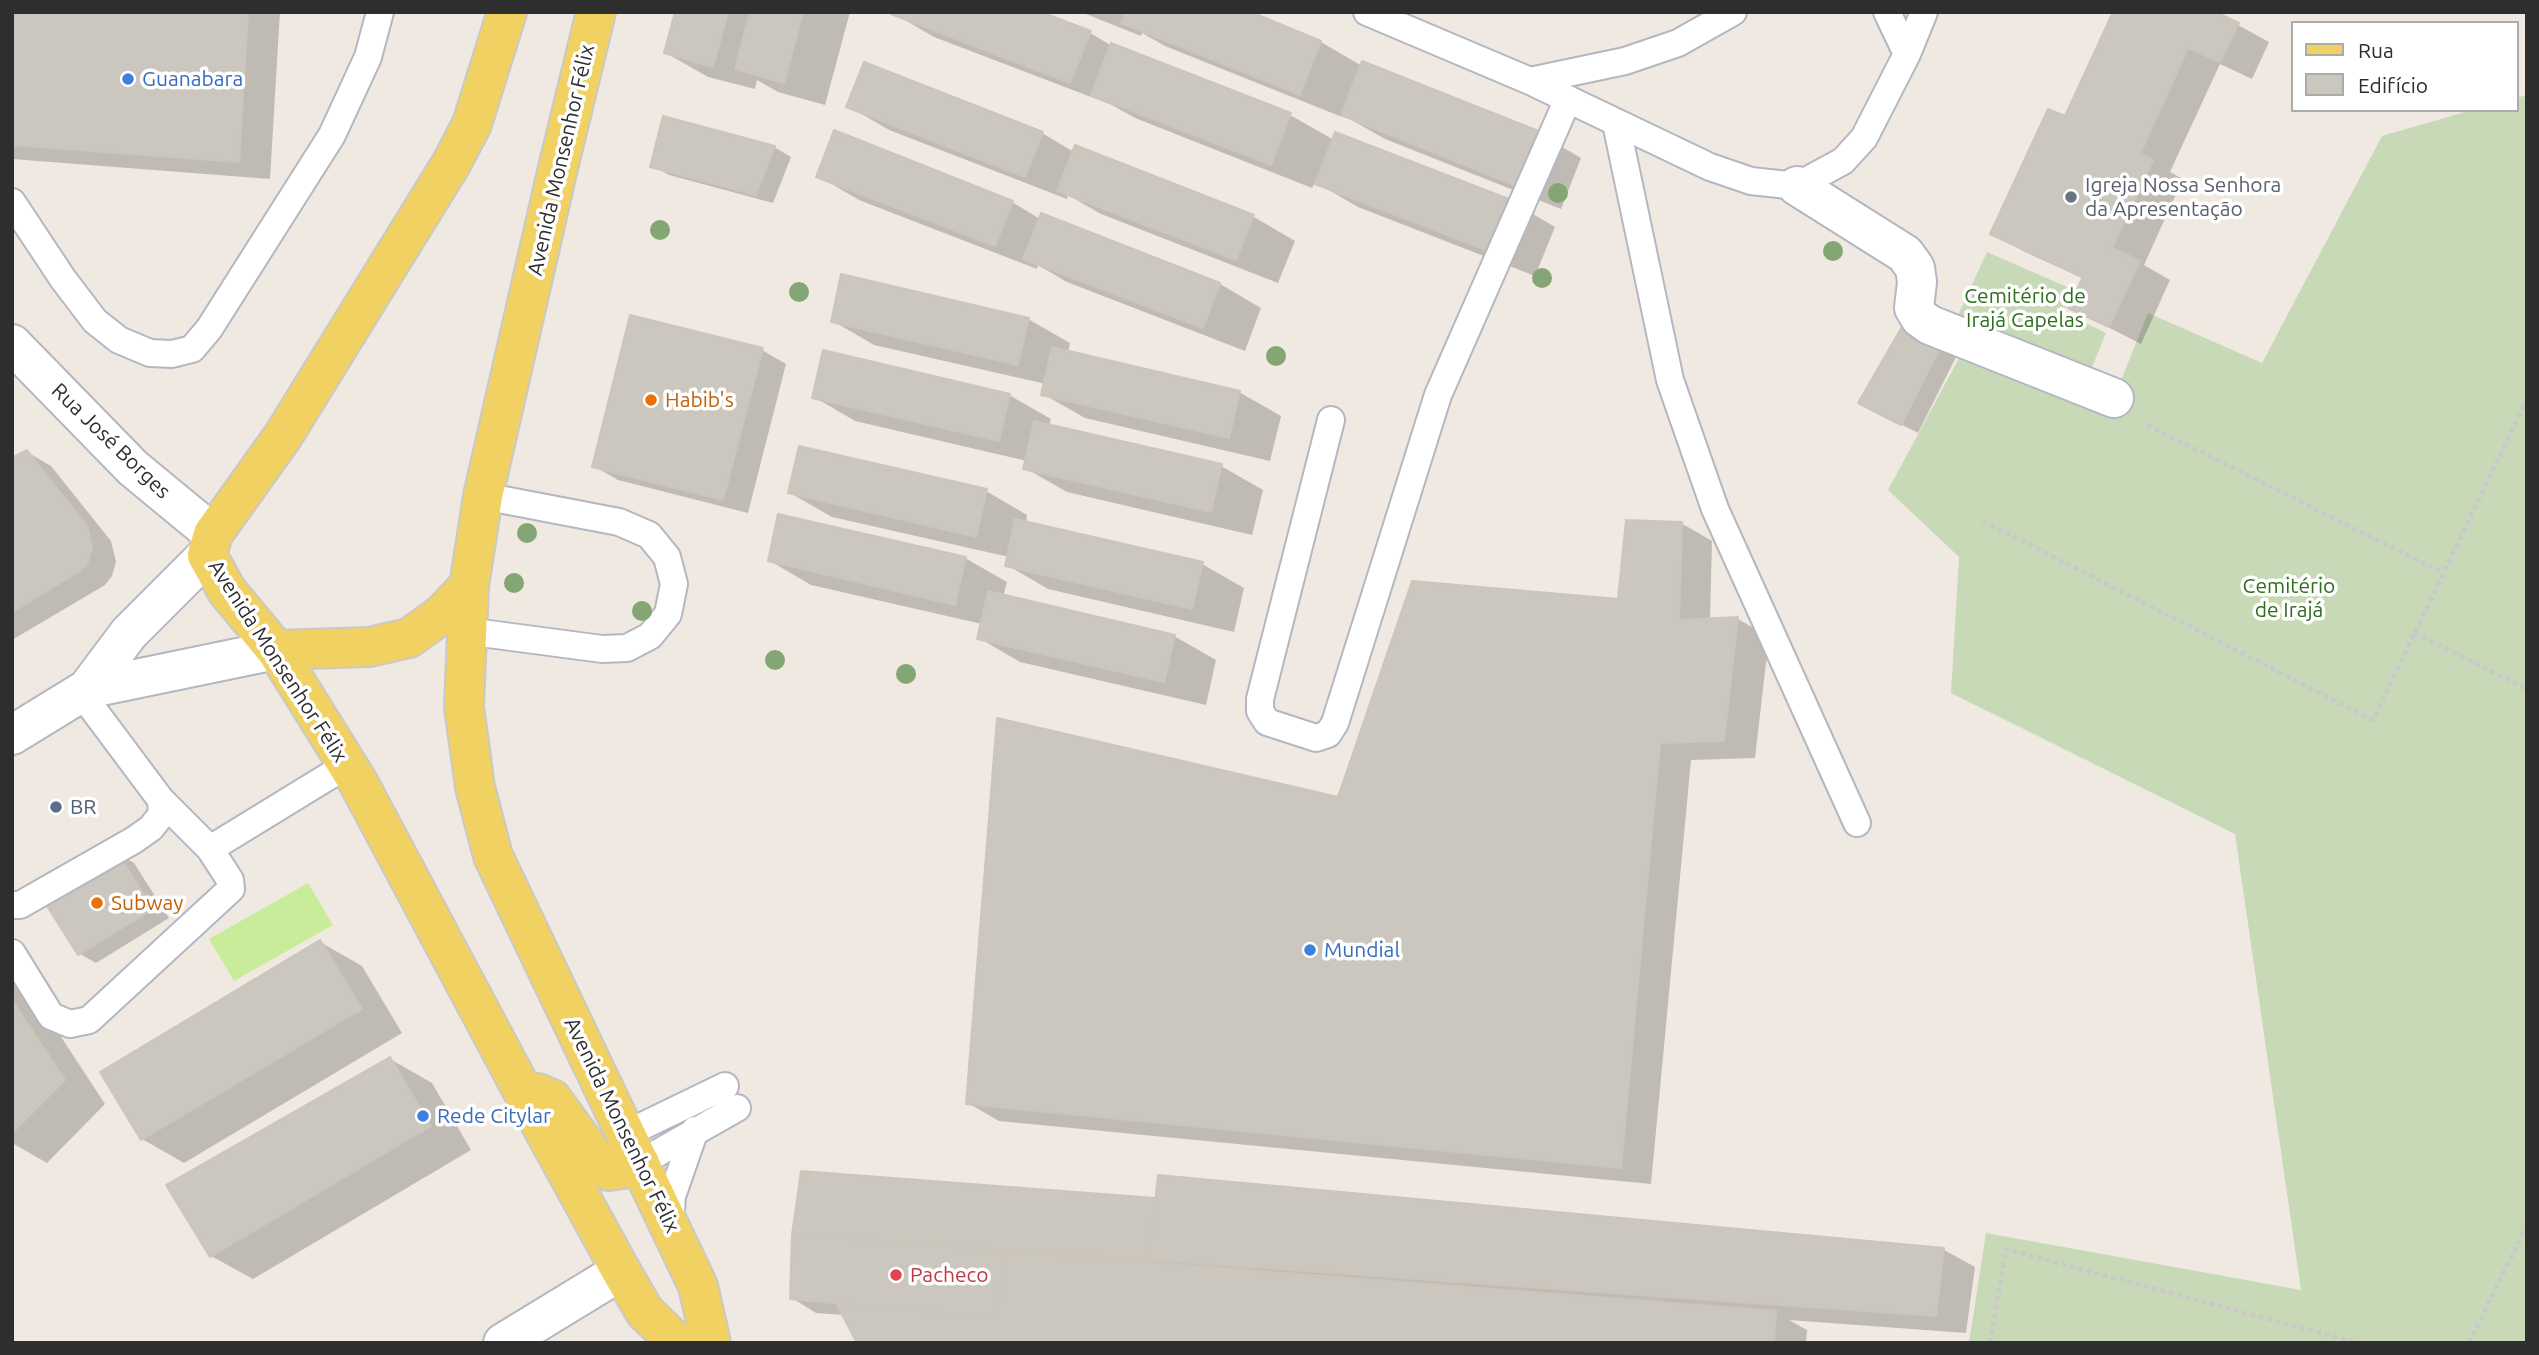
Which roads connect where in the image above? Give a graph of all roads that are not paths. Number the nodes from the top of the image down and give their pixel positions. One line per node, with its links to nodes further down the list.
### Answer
1 (380, 12): 13 (lane)
2 (507, 12): 18 (main road, Avenida Monsenhor Félix)
3 (596, 12): 17 (main road, Avenida Monsenhor Félix)
4 (1367, 12): 9 (lane)
5 (1733, 12): 9 (lane)
6 (1887, 12): 8 (lane)
7 (1924, 12): 8 (lane)
8 (1907, 54): 12 (lane)
9 (1530, 81): 10 (lane)
10 (1568, 99): 11 (lane); 16 (lane)
11 (1616, 122): 12 (lane); 26 (lane)
12 (1797, 186): 15 (street)
13 (13, 202)
14 (12, 344): 18 (street, Rua José Borges)
15 (2114, 398)
16 (1331, 420)
17 (483, 496): 19 (main road, Avenida Monsenhor Félix); 20 (lane)
18 (210, 545): 21 (main road, Avenida Monsenhor Félix); 22 (street)
19 (469, 586): 20 (main road, Avenida Monsenhor Félix); 21 (main road)
20 (466, 631): 32 (main road, Avenida Monsenhor Félix)
21 (275, 650): 22 (street); 24 (main road, Avenida Monsenhor Félix)
22 (84, 691): 23 (street); 25 (lane)
23 (12, 735)
24 (347, 765): 27 (lane); 30 (main road, Avenida Monsenhor Félix)
25 (161, 800): 27 (lane); 28 (lane)
26 (1857, 823)
27 (210, 849): 29 (lane)
28 (12, 905)
29 (12, 953)
30 (522, 1090): 32 (main road); 34 (main road, Avenida Monsenhor Félix)
31 (695, 1130): 32 (lane); 32 (lane); 33 (lane)
32 (633, 1148): 33 (main road, Avenida Monsenhor Félix)
33 (670, 1226): 37 (main road, Avenida Monsenhor Félix)
34 (621, 1271): 35 (street); 36 (main road, Avenida Monsenhor Félix)
35 (503, 1343)
36 (677, 1343)
37 (711, 1343)

